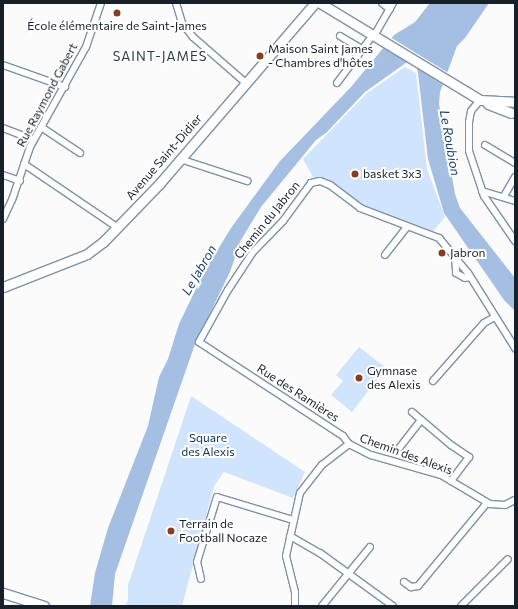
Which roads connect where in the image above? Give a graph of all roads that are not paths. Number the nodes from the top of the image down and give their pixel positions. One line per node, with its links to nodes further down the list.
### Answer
1 (101, 3): 13 (street, Rue Raymond Gabert)
2 (176, 3): 12 (street)
3 (315, 3): 12 (street, Avenue Saint-Didier)
4 (320, 3): 8 (street)
5 (382, 3): 6 (street)
6 (392, 6): 8 (street)
7 (340, 36): 9 (street)
8 (376, 37): 9 (street); 14 (street)
9 (363, 50): 11 (street)
10 (3, 65): 13 (street)
11 (337, 82)
12 (246, 83): 22 (street, Avenue Saint-Didier)
13 (65, 87): 17 (street, Rue Raymond Gabert)
14 (482, 100): 15 (street); 16 (street); 29 (street)
15 (515, 102): 16 (street)
16 (513, 116)
17 (41, 127): 19 (street, Rue Raymond Gabert); 21 (street)
18 (3, 128): 19 (street)
19 (34, 140): 24 (street, Rue Raymond Gabert)
20 (485, 145): 23 (street)
21 (80, 154)
22 (180, 158): 28 (street); 34 (street, Avenue Saint-Didier)
23 (515, 163)
24 (24, 164): 27 (street, Rue Raymond Gabert); 34 (street)
25 (3, 175): 27 (street)
26 (515, 177): 30 (street)
27 (20, 181): 32 (street, Rue Raymond Gabert)
28 (247, 181)
29 (482, 191): 30 (street); 35 (street)
30 (504, 196): 31 (street)
31 (515, 201)
32 (3, 219)
33 (406, 226): 36 (street); 38 (street); 39 (street, Chemin du Jabron)
34 (118, 228): 37 (street, Avenue Saint-Didier)
35 (515, 241)
36 (385, 255)
37 (3, 287)
38 (494, 317): 40 (street); 41 (street)
39 (199, 342): 44 (street, Rue des Ramières)
40 (515, 348)
41 (433, 381)
42 (412, 412): 43 (street)
43 (421, 420): 45 (street); 46 (street)
44 (349, 444): 46 (street, Chemin des Alexis); 49 (street, Chemin des Alexis)
45 (400, 447)
46 (451, 481): 48 (street, Chemin des Alexis)
47 (515, 500): 48 (street, Chemin des Alexis)
48 (487, 503): 55 (street)
49 (293, 520): 50 (street, Chemin des Alexis); 54 (street)
50 (290, 536): 53 (street); 58 (street, Chemin des Alexis)
51 (370, 547): 53 (street)
52 (508, 559): 61 (street)
53 (348, 573): 59 (street); 60 (street)
54 (201, 579)
55 (404, 582)
56 (3, 593): 57 (street)
57 (44, 606)
58 (295, 606)
59 (322, 606)
60 (393, 606)
61 (461, 606)

